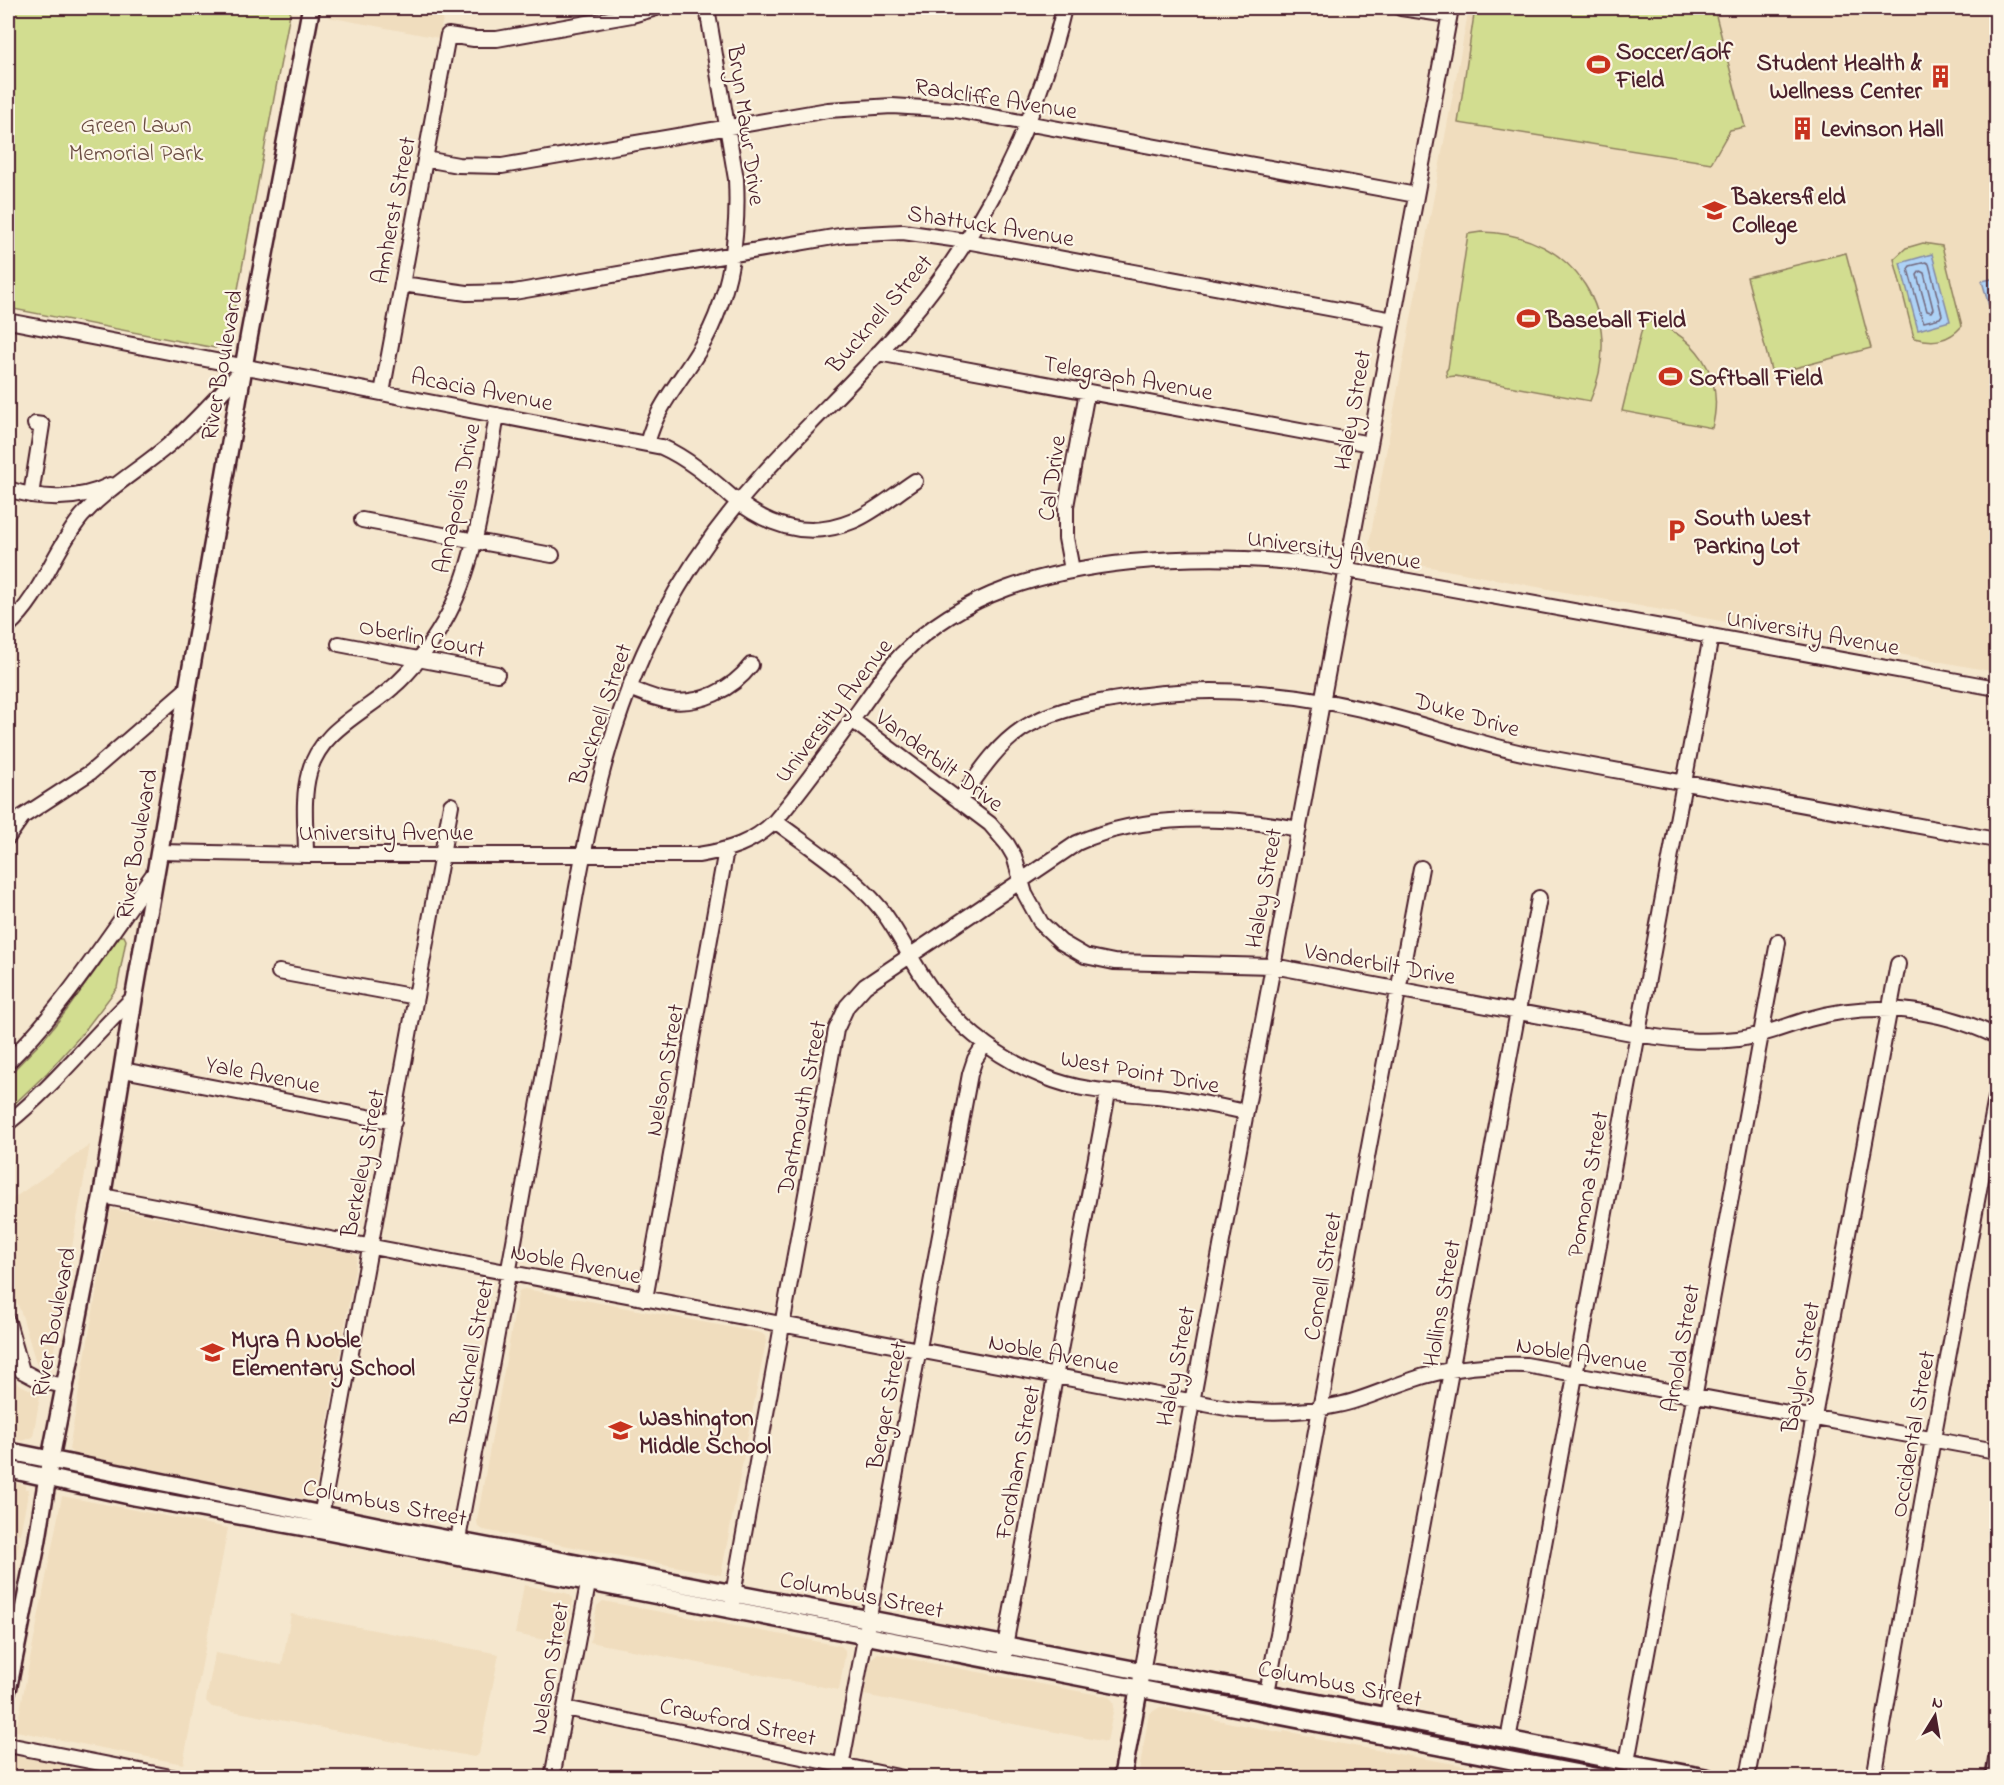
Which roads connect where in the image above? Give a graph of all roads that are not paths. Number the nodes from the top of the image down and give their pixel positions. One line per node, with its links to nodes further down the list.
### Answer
1 (311, 8): 17 (main road, River Boulevard)
2 (656, 8): 9 (street, Amherst Street)
3 (707, 8): 8 (street, Bryn Mawr Drive)
4 (1064, 8): 7 (street, Bucknell Street)
5 (1401, 8): 6 (street)
6 (1450, 11): 10 (street, Haley Street)
7 (1027, 123): 8 (street, Radcliffe Avenue); 10 (street, Radcliffe Avenue); 11 (street, Bucknell Street)
8 (728, 127): 9 (street, Radcliffe Avenue); 12 (street, Bryn Mawr Drive)
9 (425, 159): 13 (street, Amherst Street)
10 (1416, 195): 14 (street, Haley Street)
11 (966, 241): 12 (street, Shattuck Avenue); 14 (street, Shattuck Avenue); 16 (street, Bucknell Street)
12 (733, 255): 13 (street, Shattuck Avenue); 22 (street, Bryn Mawr Drive)
13 (402, 284): 19 (street, Amherst Street)
14 (1393, 320): 23 (street, Haley Street)
15 (8, 321): 17 (street, Acacia Avenue)
16 (878, 353): 18 (street, Telegraph Avenue); 28 (street, Bucknell Street)
17 (245, 367): 19 (street, Acacia Avenue); 24 (street); 40 (main road, River Boulevard)
18 (1088, 392): 23 (street, Telegraph Avenue); 32 (street, Cal Drive)
19 (381, 393): 20 (street, Acacia Avenue)
20 (497, 415): 22 (street, Acacia Avenue); 30 (street, Annapolis Drive)
21 (36, 424): 27 (street)
22 (646, 444): 28 (street, Acacia Avenue)
23 (1370, 444): 33 (street, Haley Street)
24 (123, 478): 27 (street); 34 (street)
25 (915, 481): 28 (street, Acacia Avenue)
26 (8, 489): 27 (street)
27 (31, 495)
28 (739, 502): 41 (street, Bucknell Street)
29 (362, 520): 30 (street)
30 (474, 540): 31 (street); 37 (street, Annapolis Drive)
31 (552, 555)
32 (1072, 570): 33 (street, University Avenue); 44 (street, University Avenue)
33 (1347, 570): 35 (street, University Avenue); 43 (street, Haley Street)
34 (8, 626)
35 (1710, 636): 42 (street, University Avenue); 45 (street, Pomona Street)
36 (339, 644): 37 (street, Oberlin Court)
37 (419, 659): 39 (street, Oberlin Court); 56 (street, Annapolis Drive)
38 (751, 665): 41 (street)
39 (497, 674)
40 (189, 687): 48 (street); 55 (main road, River Boulevard)
41 (629, 688): 58 (street, Bucknell Street)
42 (1996, 688)
43 (1322, 702): 45 (street, Duke Drive); 46 (street, Duke Drive); 51 (street, Haley Street)
44 (852, 720): 46 (street, Vanderbilt Drive); 49 (street, University Avenue)
45 (1684, 783): 53 (street, Duke Drive); 73 (street, Pomona Street)
46 (959, 801): 61 (street, Vanderbilt Drive)
47 (450, 805): 57 (street, Berkeley Street)
48 (22, 817): 50 (street); 52 (street)
49 (775, 821): 54 (street, University Avenue); 64 (street, West Point Drive)
50 (8, 824)
51 (1299, 829): 61 (street, Dartmouth Street); 66 (street, Haley Street)
52 (8, 837)
53 (1996, 840)
54 (726, 850): 58 (street, University Avenue); 87 (street, Nelson Street)
55 (159, 852): 56 (street, University Avenue); 60 (main road, River Boulevard)
56 (306, 855): 57 (street, University Avenue)
57 (442, 855): 58 (street, University Avenue); 70 (street, Berkeley Street)
58 (583, 855): 86 (street, Bucknell Street)
59 (1421, 868): 68 (street, Cornell Street)
60 (156, 870): 69 (main road, River Boulevard); 77 (street)
61 (1022, 880): 64 (street, Dartmouth Street); 66 (street, Vanderbilt Drive)
62 (1539, 898): 72 (street, Hollins Street)
63 (1778, 942): 74 (street, Arnold Street)
64 (910, 955): 76 (street, West Point Drive); 89 (street, Dartmouth Street)
65 (1898, 964): 71 (street, Baylor Street)
66 (1273, 966): 68 (street, Vanderbilt Drive); 81 (street, Haley Street)
67 (279, 972): 70 (street)
68 (1398, 990): 72 (street, Vanderbilt Drive); 97 (street, Cornell Street)
69 (134, 997): 78 (main road, River Boulevard); 83 (street)
70 (416, 997): 82 (street, Berkeley Street)
71 (1889, 1009): 74 (street, Vanderbilt Drive); 75 (street, Vanderbilt Drive); 98 (street, Baylor Street)
72 (1518, 1012): 73 (street, Vanderbilt Drive); 91 (street, Hollins Street)
73 (1637, 1034): 74 (street, Vanderbilt Drive); 92 (street, Pomona Street)
74 (1761, 1035): 95 (street, Arnold Street)
75 (1996, 1036)
76 (985, 1044): 79 (street, West Point Drive); 90 (street, Berger Street)
77 (8, 1062)
78 (123, 1070): 82 (street, Yale Avenue); 84 (main road, River Boulevard)
79 (1108, 1093): 81 (street, West Point Drive); 93 (street, Fordham Street)
80 (1996, 1098): 99 (street, Occidental Street)
81 (1246, 1112): 96 (street, Haley Street)
82 (394, 1122): 85 (street, Berkeley Street)
83 (8, 1123)
84 (102, 1196): 85 (street, Noble Avenue); 94 (main road, River Boulevard)
85 (369, 1247): 86 (street, Noble Avenue); 105 (street, Berkeley Street)
86 (508, 1273): 87 (street, Noble Avenue); 106 (street, Bucknell Street)
87 (645, 1299): 89 (street, Noble Avenue)
88 (8, 1322): 94 (street)
89 (782, 1325): 90 (street, Noble Avenue); 108 (street, Dartmouth Street)
90 (919, 1351): 93 (street, Noble Avenue); 110 (street, Berger Street)
91 (1452, 1369): 92 (street, Noble Avenue); 97 (street, Noble Avenue); 120 (street, Hollins Street)
92 (1575, 1373): 95 (street, Noble Avenue); 122 (street, Pomona Street)
93 (1056, 1377): 96 (street, Noble Avenue); 112 (street, Fordham Street)
94 (66, 1386): 102 (main road, River Boulevard)
95 (1694, 1395): 98 (street, Noble Avenue); 126 (street, Arnold Street)
96 (1193, 1402): 97 (street, Noble Avenue); 114 (street, Haley Street)
97 (1321, 1409): 117 (street, Cornell Street)
98 (1814, 1417): 99 (street, Noble Avenue); 135 (street, Baylor Street)
99 (1933, 1439): 100 (street, Noble Avenue); 136 (street, Occidental Street)
100 (1996, 1451)
101 (8, 1452): 102 (main road, Columbus Street)
102 (50, 1461): 104 (main road, River Boulevard); 105 (main road, Columbus Street)
103 (8, 1469): 104 (main road, Columbus Street)
104 (47, 1479): 105 (main road, Columbus Street); 109 (main road, River Boulevard)
105 (320, 1522): 106 (main road, Columbus Street)
106 (457, 1549): 107 (main road, Columbus Street)
107 (589, 1574): 108 (main road, Columbus Street); 118 (street, Nelson Street)
108 (733, 1603): 110 (main road, Columbus Street); 111 (main road, Columbus Street)
109 (14, 1618): 115 (main road, River Boulevard)
110 (868, 1619): 111 (street, Berger Street); 112 (main road, Columbus Street)
111 (865, 1637): 113 (main road, Columbus Street); 127 (street, Berger Street)
112 (1005, 1646): 113 (street, Fordham Street); 114 (main road, Columbus Street)
113 (1005, 1663): 116 (main road, Columbus Street)
114 (1142, 1671): 116 (street, Haley Street); 117 (main road, Columbus Street)
115 (8, 1688)
116 (1139, 1688): 119 (main road, Columbus Street); 132 (main road, Haley Street)
117 (1267, 1693): 119 (main road); 120 (main road, Columbus Street)
118 (565, 1707): 127 (street, Crawford Street); 130 (street, Nelson Street)
119 (1264, 1713): 121 (main road, Columbus Street)
120 (1387, 1716): 121 (main road); 122 (main road, Columbus Street)
121 (1383, 1736): 124 (main road, Columbus Street)
122 (1508, 1740): 124 (main road); 126 (main road, Columbus Street)
123 (8, 1745): 129 (street)
124 (1506, 1759): 133 (main road, Columbus Street)
125 (1996, 1759): 137 (street)
126 (1627, 1762): 128 (main road, Columbus Street)
127 (840, 1772): 131 (street, Crawford Street)
128 (1688, 1776): 134 (main road, Columbus Street)
129 (176, 1778)
130 (552, 1778)
131 (903, 1778)
132 (1122, 1778)
133 (1602, 1778)
134 (1708, 1778)
135 (1747, 1778)
136 (1874, 1778)
137 (1993, 1778)

